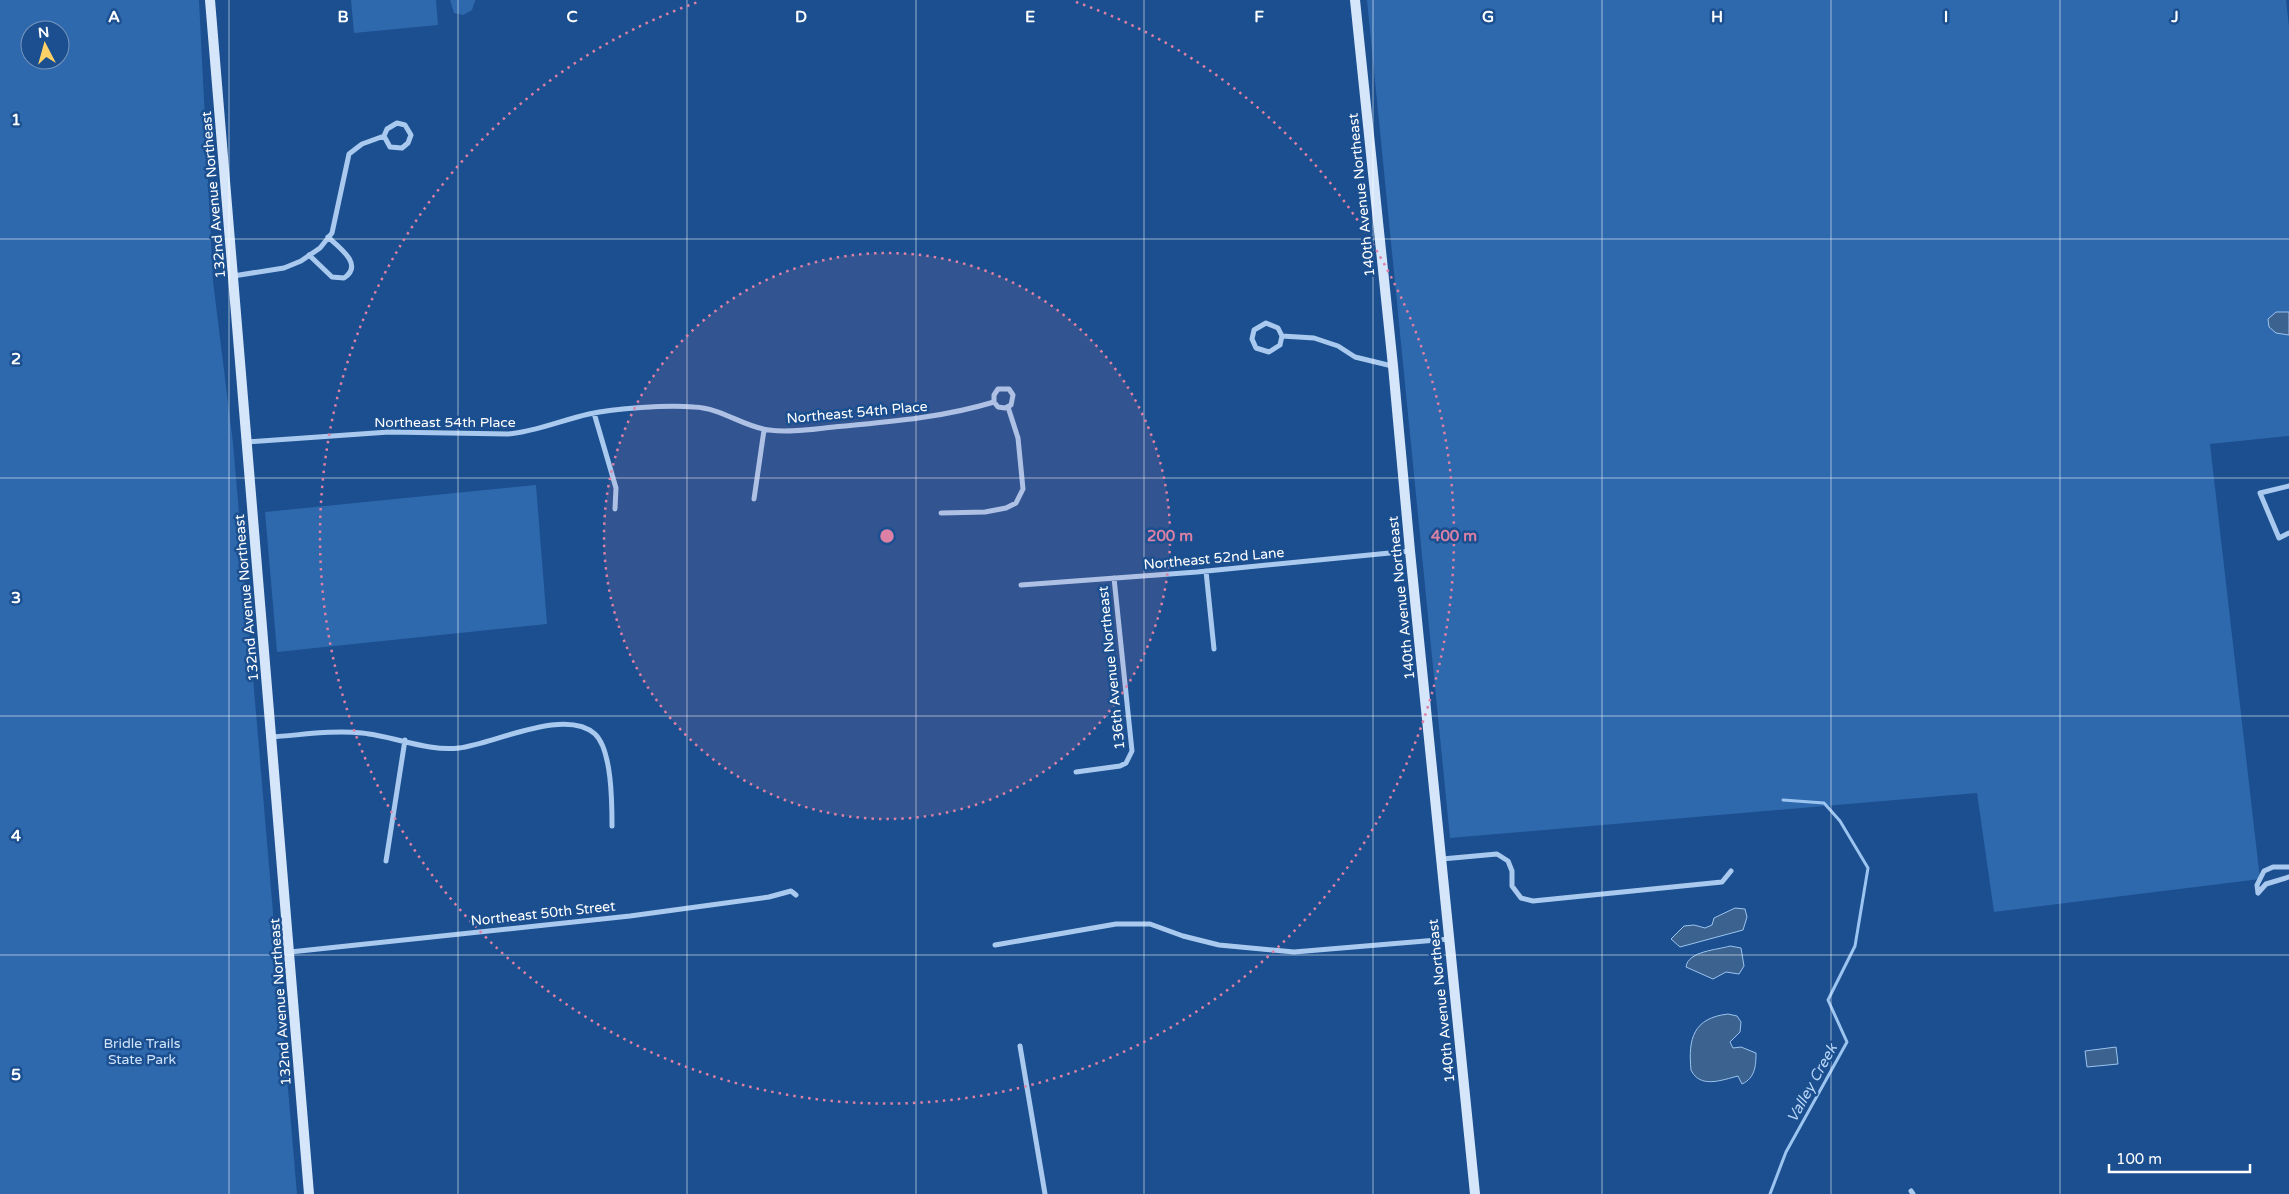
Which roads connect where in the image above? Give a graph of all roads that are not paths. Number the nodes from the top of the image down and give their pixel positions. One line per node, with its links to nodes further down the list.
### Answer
1 (210, 0): 6 (street, 132nd Avenue Northeast)
2 (1355, 0): 8 (street, 140th Avenue Northeast)
3 (384, 136): 3 (street); 4 (street)
4 (328, 238): 5 (street); 5 (street)
5 (309, 255): 6 (street)
6 (233, 276): 13 (street, 132nd Avenue Northeast)
7 (1282, 336): 7 (street); 8 (street)
8 (1393, 366): 19 (street, 140th Avenue Northeast)
9 (994, 402): 10 (street); 10 (street, Northeast 54th Place); 12 (street, Northeast 54th Place)
10 (1008, 407): 17 (street)
11 (594, 413): 12 (street, Northeast 54th Place); 13 (street, Northeast 54th Place); 16 (street)
12 (764, 430): 15 (street)
13 (247, 442): 24 (street, 132nd Avenue Northeast)
14 (2289, 486): 18 (street)
15 (754, 499)
16 (615, 509)
17 (941, 513)
18 (2289, 533)
19 (1410, 550): 20 (street, Northeast 52nd Lane); 28 (street, 140th Avenue Northeast)
20 (1206, 571): 21 (street, Northeast 52nd Lane); 23 (street)
21 (1114, 578): 22 (street, Northeast 52nd Lane); 26 (street, 136th Avenue Northeast)
22 (1021, 585)
23 (1214, 648)
24 (271, 737): 25 (street); 36 (street, 132nd Avenue Northeast)
25 (405, 740): 27 (street); 29 (street)
26 (1076, 772)
27 (612, 826)
28 (1441, 859): 31 (street); 34 (street, 140th Avenue Northeast)
29 (386, 861)
30 (2289, 867): 32 (street)
31 (1731, 871)
32 (2289, 877)
33 (796, 895): 36 (street, Northeast 50th Street)
34 (1449, 939): 35 (street); 40 (street, 140th Avenue Northeast)
35 (995, 945)
36 (290, 952): 38 (street, 132nd Avenue Northeast)
37 (1020, 1046): 39 (street)
38 (309, 1194)
39 (1045, 1194)
40 (1475, 1194)

